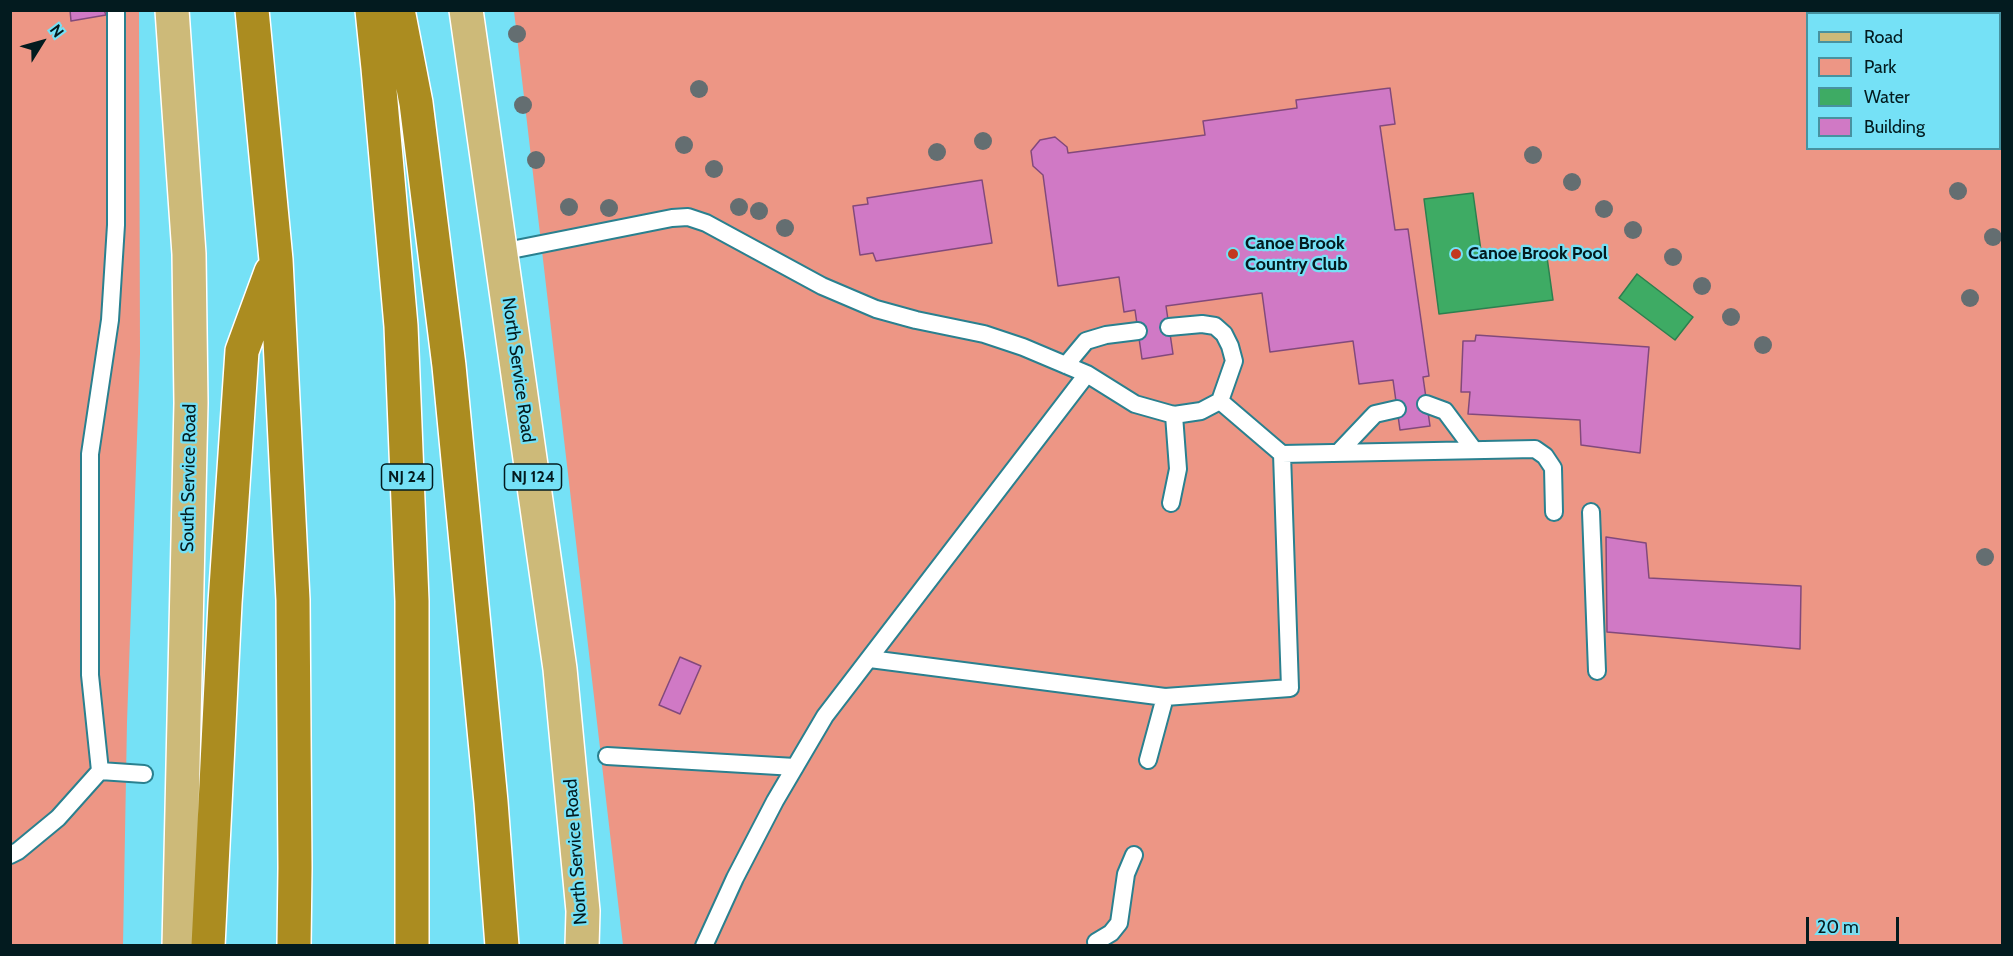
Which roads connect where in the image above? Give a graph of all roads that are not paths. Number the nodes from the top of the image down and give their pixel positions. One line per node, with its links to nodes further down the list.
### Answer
1 (116, 10): 29 (lane)
2 (172, 10): 34 (main road, South Service Road)
3 (252, 10): 8 (highway)
4 (372, 10): 37 (highway, NJ 24)
5 (398, 10): 38 (highway)
6 (466, 10): 7 (main road, North Service Road / NJ 124)
7 (501, 252): 11 (lane); 39 (main road, North Service Road / NJ 124)
8 (276, 260): 35 (highway); 36 (highway)
9 (1169, 327): 13 (lane)
10 (1138, 331): 11 (lane)
11 (1066, 365): 12 (lane)
12 (1088, 374): 16 (lane); 23 (lane)
13 (1220, 401): 16 (lane); 19 (lane)
14 (1426, 404): 17 (lane)
15 (1397, 409): 18 (lane)
16 (1174, 415): 20 (lane)
17 (1474, 450): 18 (lane); 21 (lane)
18 (1338, 453): 19 (lane)
19 (1282, 454): 25 (lane)
20 (1171, 503)
21 (1554, 512)
22 (1591, 512): 24 (lane)
23 (870, 659): 25 (lane); 28 (lane)
24 (1597, 671)
25 (1165, 697): 27 (lane)
26 (607, 756): 28 (lane)
27 (1148, 760)
28 (795, 767): 40 (lane)
29 (100, 771): 30 (lane); 31 (lane)
30 (144, 774)
31 (10, 855)
32 (1134, 855): 33 (lane)
33 (1096, 942)
34 (179, 945)
35 (208, 945)
36 (294, 945)
37 (412, 945)
38 (502, 945)
39 (582, 945)
40 (704, 945)

